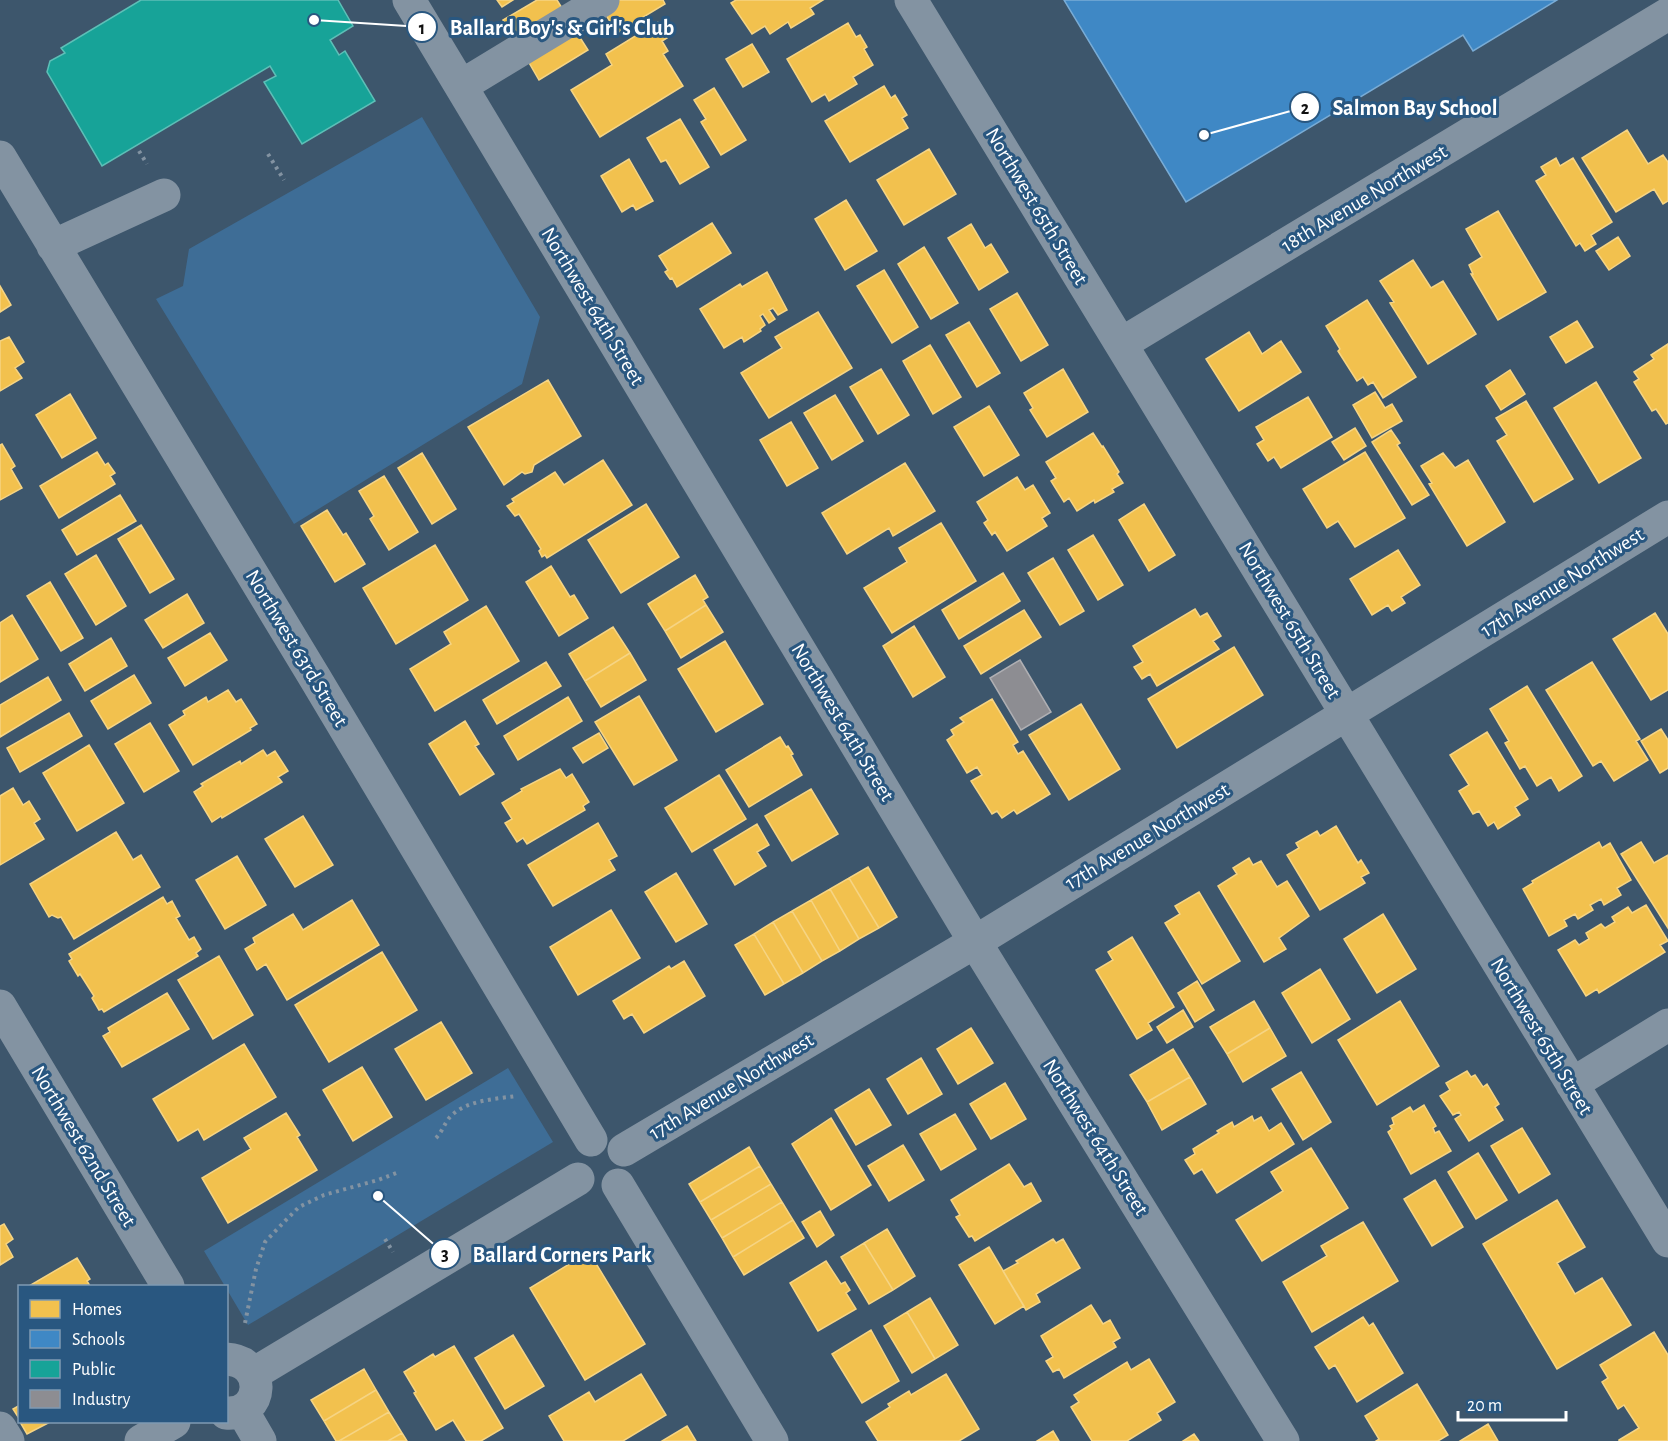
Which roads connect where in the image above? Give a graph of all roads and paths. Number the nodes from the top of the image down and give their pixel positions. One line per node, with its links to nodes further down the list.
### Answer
1 (410, 0): 5 (street, Northwest 64th Street)
2 (603, 0): 5 (street)
3 (911, 0): 11 (street, Northwest 65th Street)
4 (1668, 14): 11 (street, 18th Avenue Northwest)
5 (461, 86): 14 (street, Northwest 64th Street)
6 (268, 154): 8 (path)
7 (0, 157): 10 (street, Northwest 63rd Street)
8 (284, 180)
9 (165, 195): 10 (street)
10 (53, 246): 20 (street, Northwest 63rd Street)
11 (1121, 344): 13 (street, Northwest 65th Street)
12 (1668, 517): 13 (street, 17th Avenue Northwest)
13 (1347, 713): 14 (street, 17th Avenue Northwest); 17 (street, Northwest 65th Street)
14 (975, 942): 21 (street, 17th Avenue Northwest); 36 (street, Northwest 64th Street)
15 (0, 1006): 26 (street, Northwest 62nd Street)
16 (1668, 1025): 17 (street)
17 (1572, 1084): 25 (street, Northwest 65th Street)
18 (516, 1096): 19 (path)
19 (436, 1137)
20 (591, 1140): 21 (street); 23 (street)
21 (624, 1150): 24 (street)
22 (399, 1172): 27 (path)
23 (578, 1179): 24 (street); 28 (street)
24 (618, 1185): 35 (street)
25 (1668, 1240)
26 (167, 1285)
27 (245, 1323)
28 (240, 1367): 29 (street)
29 (234, 1411): 34 (street)
30 (172, 1423): 33 (street)
31 (0, 1428): 32 (street)
32 (8, 1441)
33 (141, 1441)
34 (260, 1441)
35 (772, 1441)
36 (1283, 1441)

